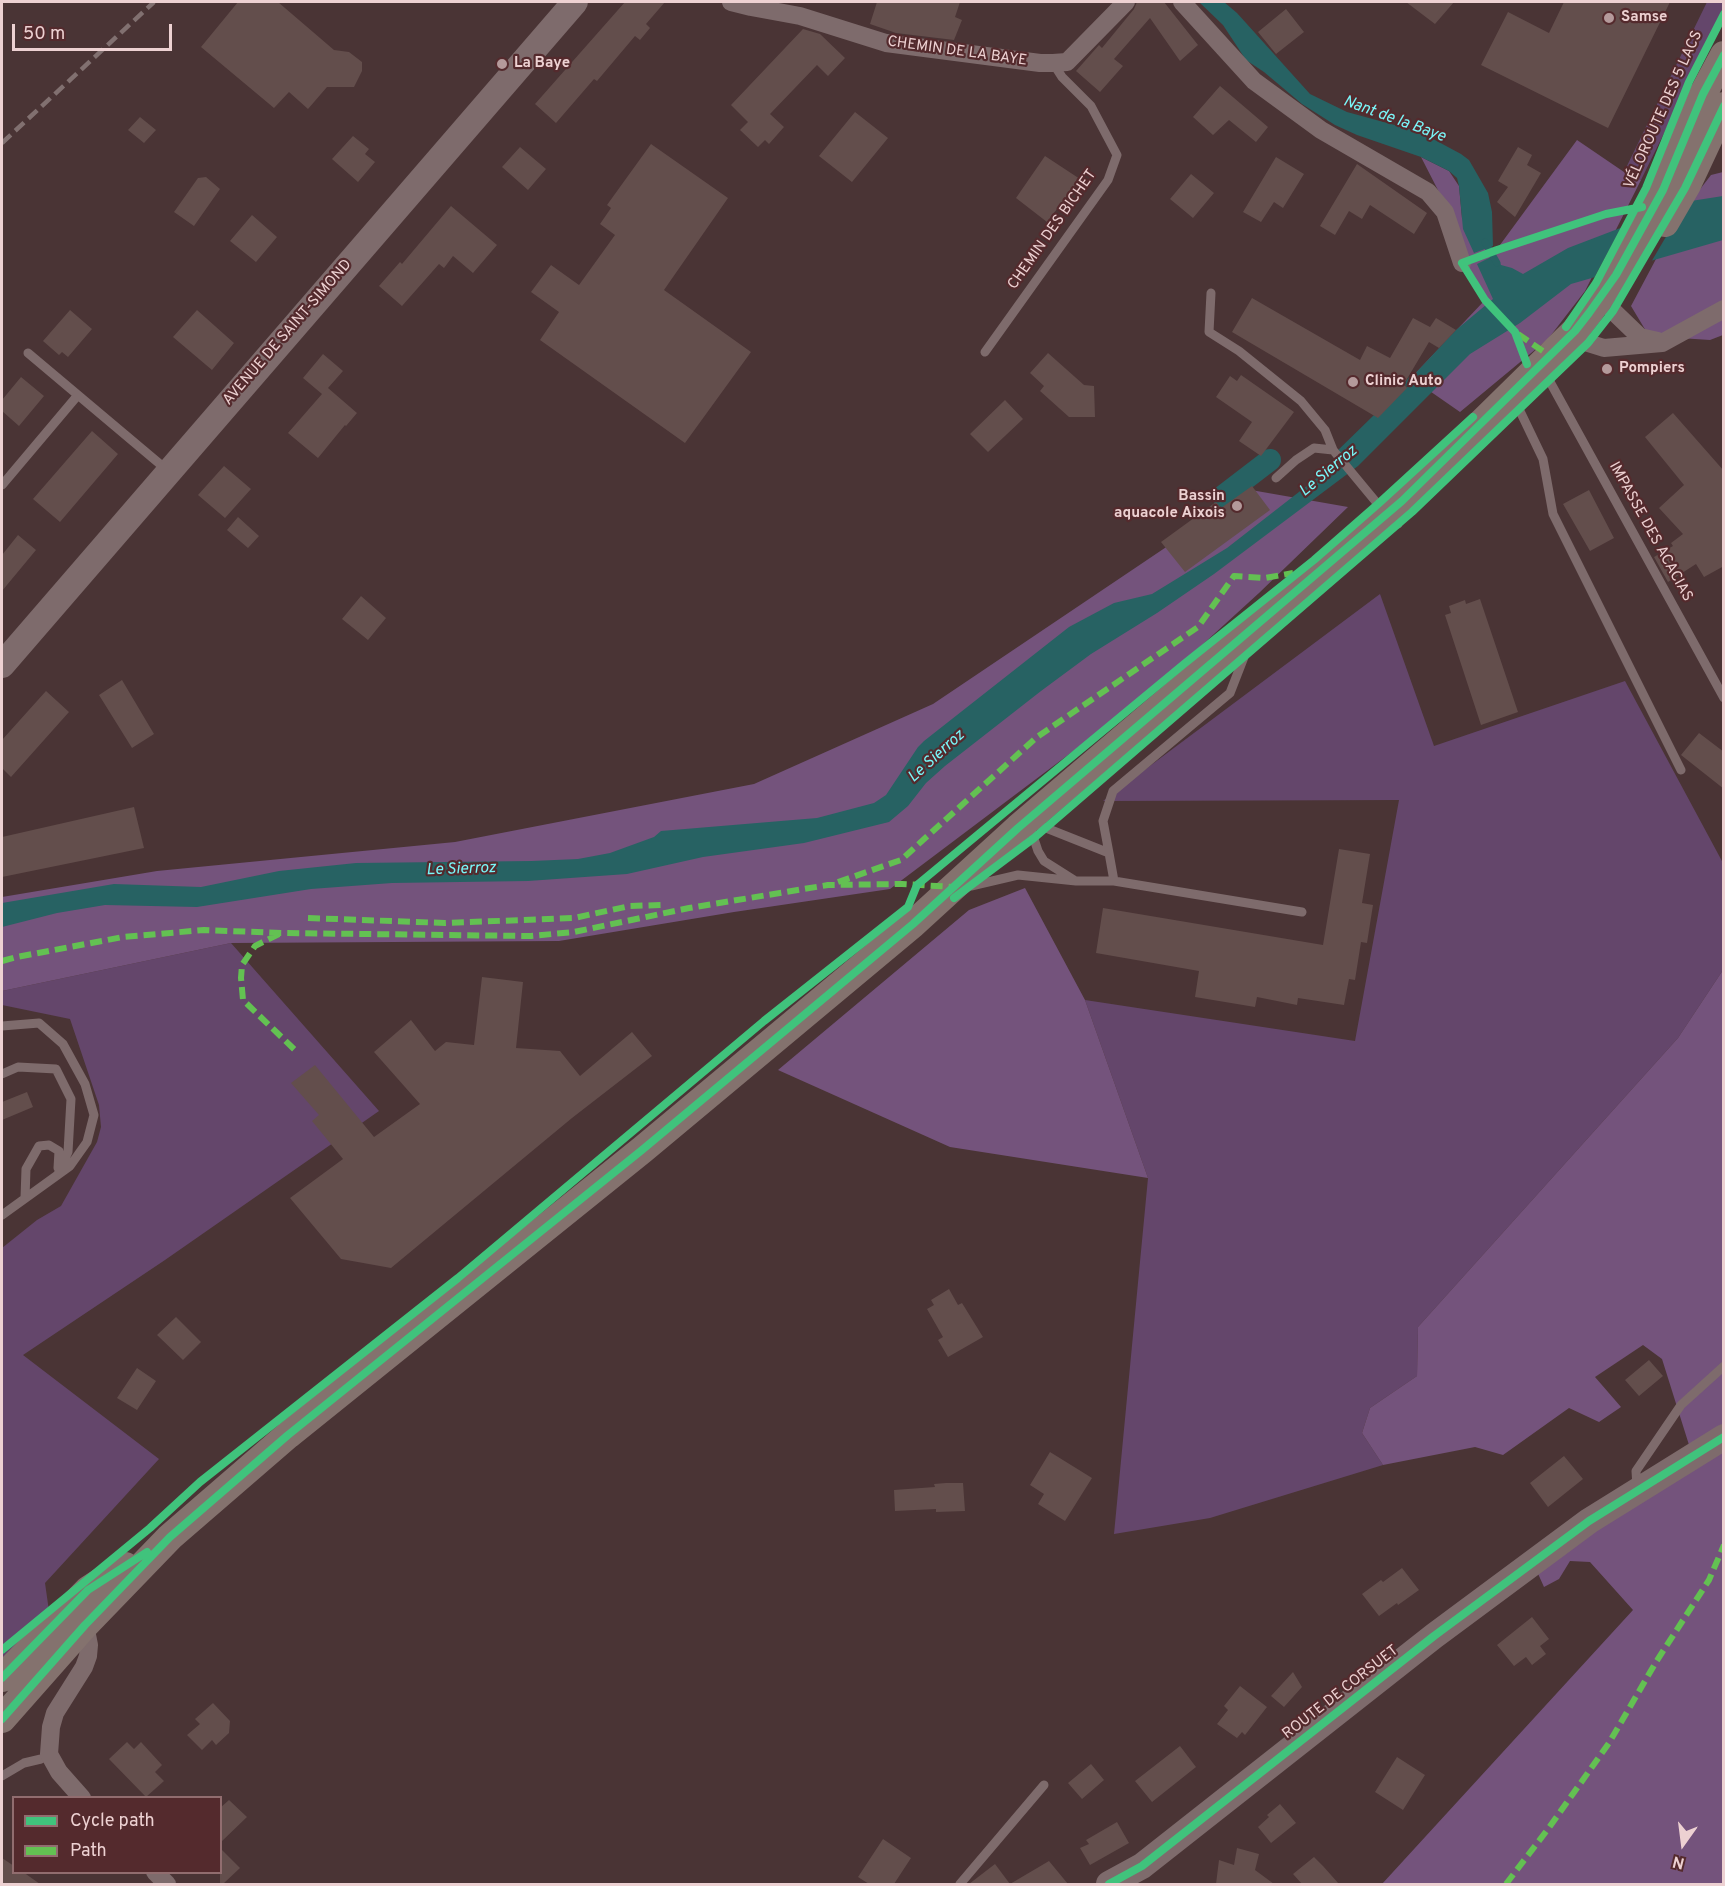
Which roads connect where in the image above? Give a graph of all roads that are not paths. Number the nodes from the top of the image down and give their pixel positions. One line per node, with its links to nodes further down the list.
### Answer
1 (575, 2): 22 (main road, AVENUE DE SAINT-SIMOND)
2 (731, 2): 6 (street, CHEMIN DE LA BAYE)
3 (1126, 2): 6 (street)
4 (1182, 2): 9 (street)
5 (1724, 55): 8 (main road)
6 (1053, 63): 16 (lane, CHEMIN DES BICHET)
7 (1724, 106): 8 (main road)
8 (1674, 189): 10 (main road)
9 (1462, 263)
10 (1628, 272): 13 (main road); 25 (main road)
11 (1211, 293): 21 (lane)
12 (1724, 309): 15 (street)
13 (1612, 312): 14 (main road); 15 (street)
14 (1588, 343): 15 (street); 18 (main road)
15 (1662, 343)
16 (986, 352)
17 (28, 353): 19 (lane)
18 (1549, 380): 20 (main road); 28 (lane, IMPASSE DES ACACIAS)
19 (78, 395): 22 (lane); 24 (lane)
20 (1520, 409): 25 (main road); 29 (lane)
21 (1333, 450): 23 (lane); 25 (lane)
22 (169, 471): 27 (main road, AVENUE DE SAINT-SIMOND)
23 (1276, 478)
24 (2, 485)
25 (1392, 519): 26 (main road); 30 (main road)
26 (1244, 657): 30 (main road); 31 (lane)
27 (2, 665)
28 (1724, 698)
29 (1681, 770)
30 (1036, 829): 31 (lane); 32 (lane); 34 (main road); 36 (main road)
31 (1108, 853): 33 (lane)
32 (1076, 881): 33 (lane); 34 (lane)
33 (1114, 881): 35 (lane)
34 (971, 886): 36 (main road)
35 (1302, 912)
36 (914, 924): 45 (main road)
37 (2, 1026): 39 (lane)
38 (2, 1074): 39 (lane)
39 (58, 1174): 40 (lane); 40 (lane)
40 (25, 1198): 41 (lane)
41 (2, 1215)
42 (1724, 1366): 44 (lane)
43 (1724, 1437): 44 (main road, ROUTE DE CORSUET)
44 (1637, 1491): 54 (main road, ROUTE DE CORSUET)
45 (170, 1537): 46 (main road); 47 (main road)
46 (85, 1625): 48 (main road); 49 (street)
47 (2, 1678)
48 (2, 1719)
49 (49, 1754): 50 (lane); 52 (street)
50 (2, 1776)
51 (1044, 1785): 53 (lane)
52 (81, 1796)
53 (960, 1884)
54 (1109, 1884)

